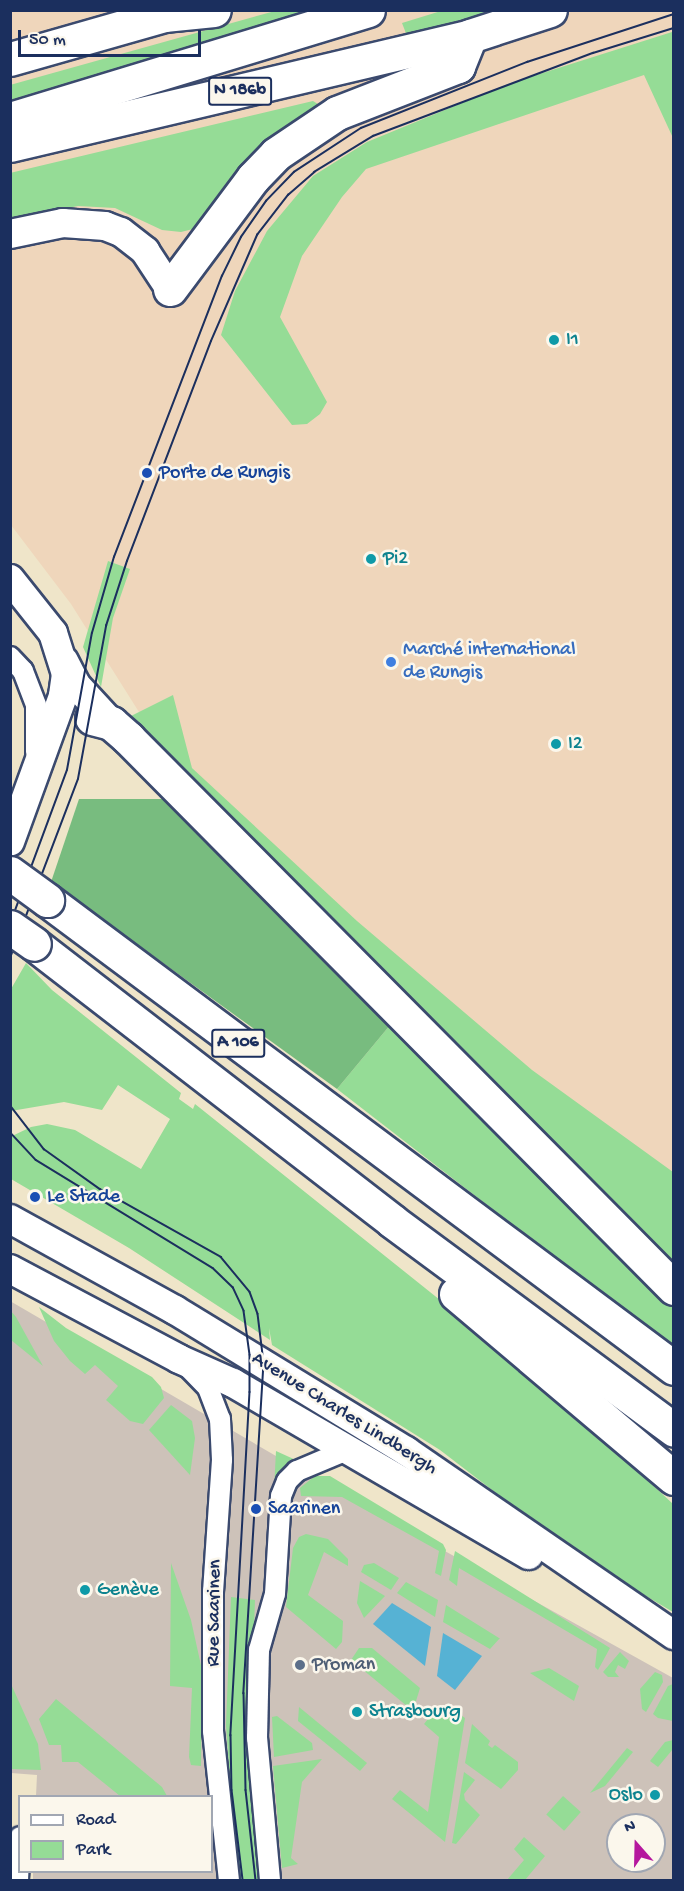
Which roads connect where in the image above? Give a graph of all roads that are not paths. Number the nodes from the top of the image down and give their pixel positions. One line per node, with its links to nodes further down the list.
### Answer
1 (214, 10): 4 (highway)
2 (368, 10): 7 (highway)
3 (550, 10): 5 (highway, N 186b)
4 (167, 13): 6 (highway)
5 (470, 36): 8 (highway, N 186b); 10 (highway)
6 (10, 59)
7 (10, 119)
8 (10, 145)
9 (10, 234): 10 (main road)
10 (170, 289)
11 (10, 579): 13 (main road)
12 (13, 658): 15 (street)
13 (64, 661): 14 (main road); 15 (main road)
14 (101, 720): 15 (main road); 22 (highway)
15 (44, 730): 16 (main road)
16 (10, 842)
17 (10, 873): 24 (highway, A 106, bridge)
18 (22, 935): 20 (highway, A 106)
19 (10, 1218): 28 (main road, Avenue Charles Lindbergh)
20 (392, 1221): 25 (highway, A 106); 27 (highway)
21 (10, 1269): 23 (main road, Avenue Charles Lindbergh)
22 (674, 1288)
23 (178, 1359): 26 (main road, Avenue Charles Lindbergh); 29 (street, Rue Saarinen)
24 (674, 1368)
25 (674, 1430)
26 (347, 1450): 28 (main road, Avenue Charles Lindbergh); 30 (street)
27 (674, 1478)
28 (669, 1632)
29 (229, 1881)
30 (270, 1881)

